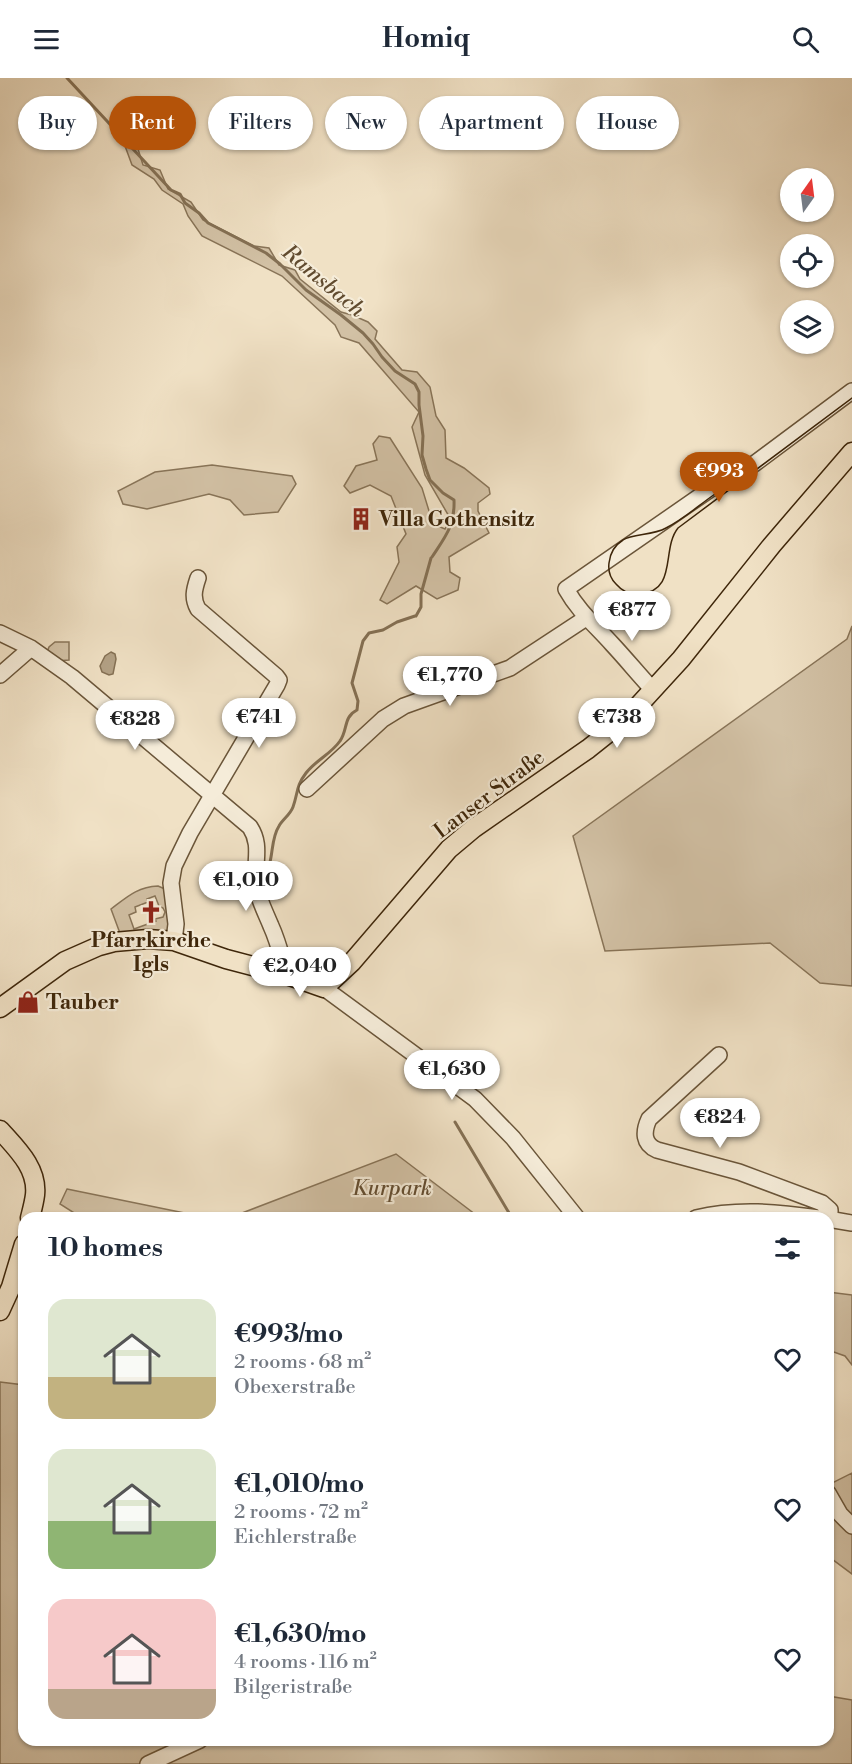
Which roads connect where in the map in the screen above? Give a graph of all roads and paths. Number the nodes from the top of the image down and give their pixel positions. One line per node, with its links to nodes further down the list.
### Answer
1 (852, 391): 4 (street)
2 (852, 452): 8 (main road, Lanser Straße)
3 (198, 578): 10 (street)
4 (586, 618): 8 (street); 9 (street)
5 (0, 633): 6 (street)
6 (31, 648): 7 (street); 10 (street)
7 (0, 675)
8 (653, 690): 13 (main road, Lanser Straße)
9 (307, 789)
10 (212, 796): 11 (street); 12 (street)
11 (174, 941): 12 (main road); 14 (main road)
12 (287, 975): 13 (main road)
13 (324, 988): 18 (street)
14 (0, 1008)
15 (719, 1055): 21 (street)
16 (0, 1130): 17 (main road)
17 (31, 1212)
18 (572, 1212)
19 (738, 1212): 20 (street)
20 (764, 1212)
21 (829, 1212)
22 (834, 1220): 23 (street)
23 (852, 1222)
24 (18, 1264): 25 (main road)
25 (0, 1311)
26 (834, 1503): 27 (street)
27 (852, 1526)
28 (187, 1746): 29 (street)
29 (148, 1764)

